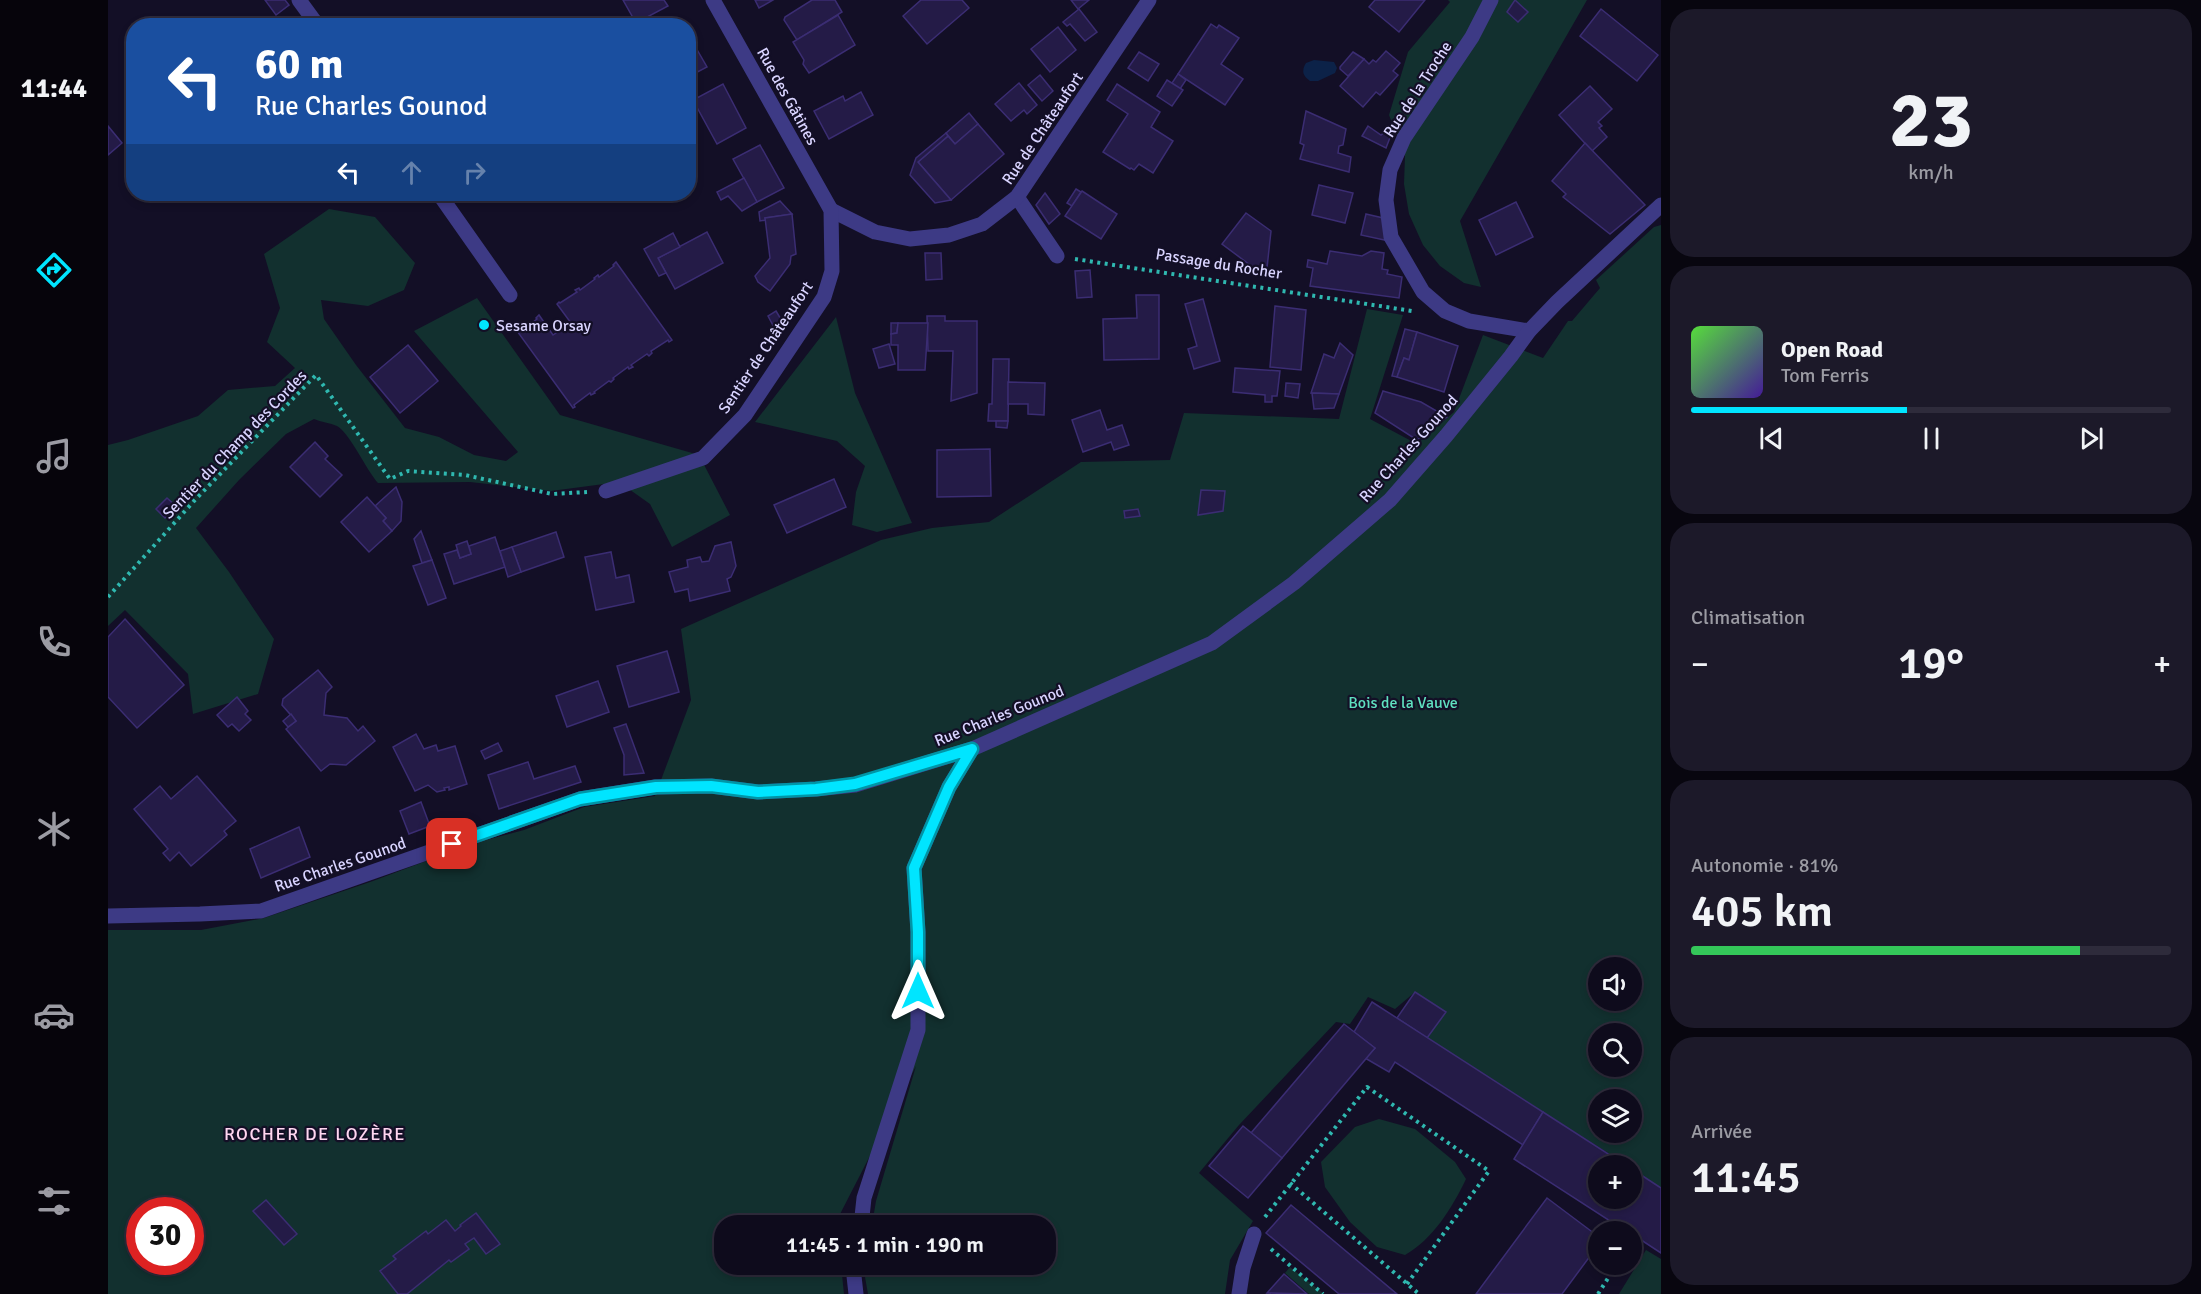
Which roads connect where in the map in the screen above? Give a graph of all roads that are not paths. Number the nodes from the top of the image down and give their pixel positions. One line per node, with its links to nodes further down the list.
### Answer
1 (299, 0): 5 (street)
2 (713, 0): 9 (street, Rue des Gâtines)
3 (1149, 0): 6 (street, Rue de Châteaufort)
4 (1491, 0): 12 (street, Rue de la Troche)
5 (312, 18)
6 (1017, 197): 9 (street, Rue de Châteaufort); 10 (street)
7 (445, 201): 11 (street)
8 (1661, 205): 12 (street, Rue Charles Gounod)
9 (831, 210): 13 (street, Sentier de Châteaufort)
10 (1057, 256)
11 (510, 295)
12 (1529, 331): 14 (street, Rue Charles Gounod)
13 (606, 491)
14 (972, 749): 15 (street, Rue Charles Gounod); 16 (street)
15 (108, 916)
16 (862, 1215)
17 (1254, 1234): 20 (street)
18 (854, 1275): 19 (street)
19 (856, 1294)
20 (1239, 1294)

